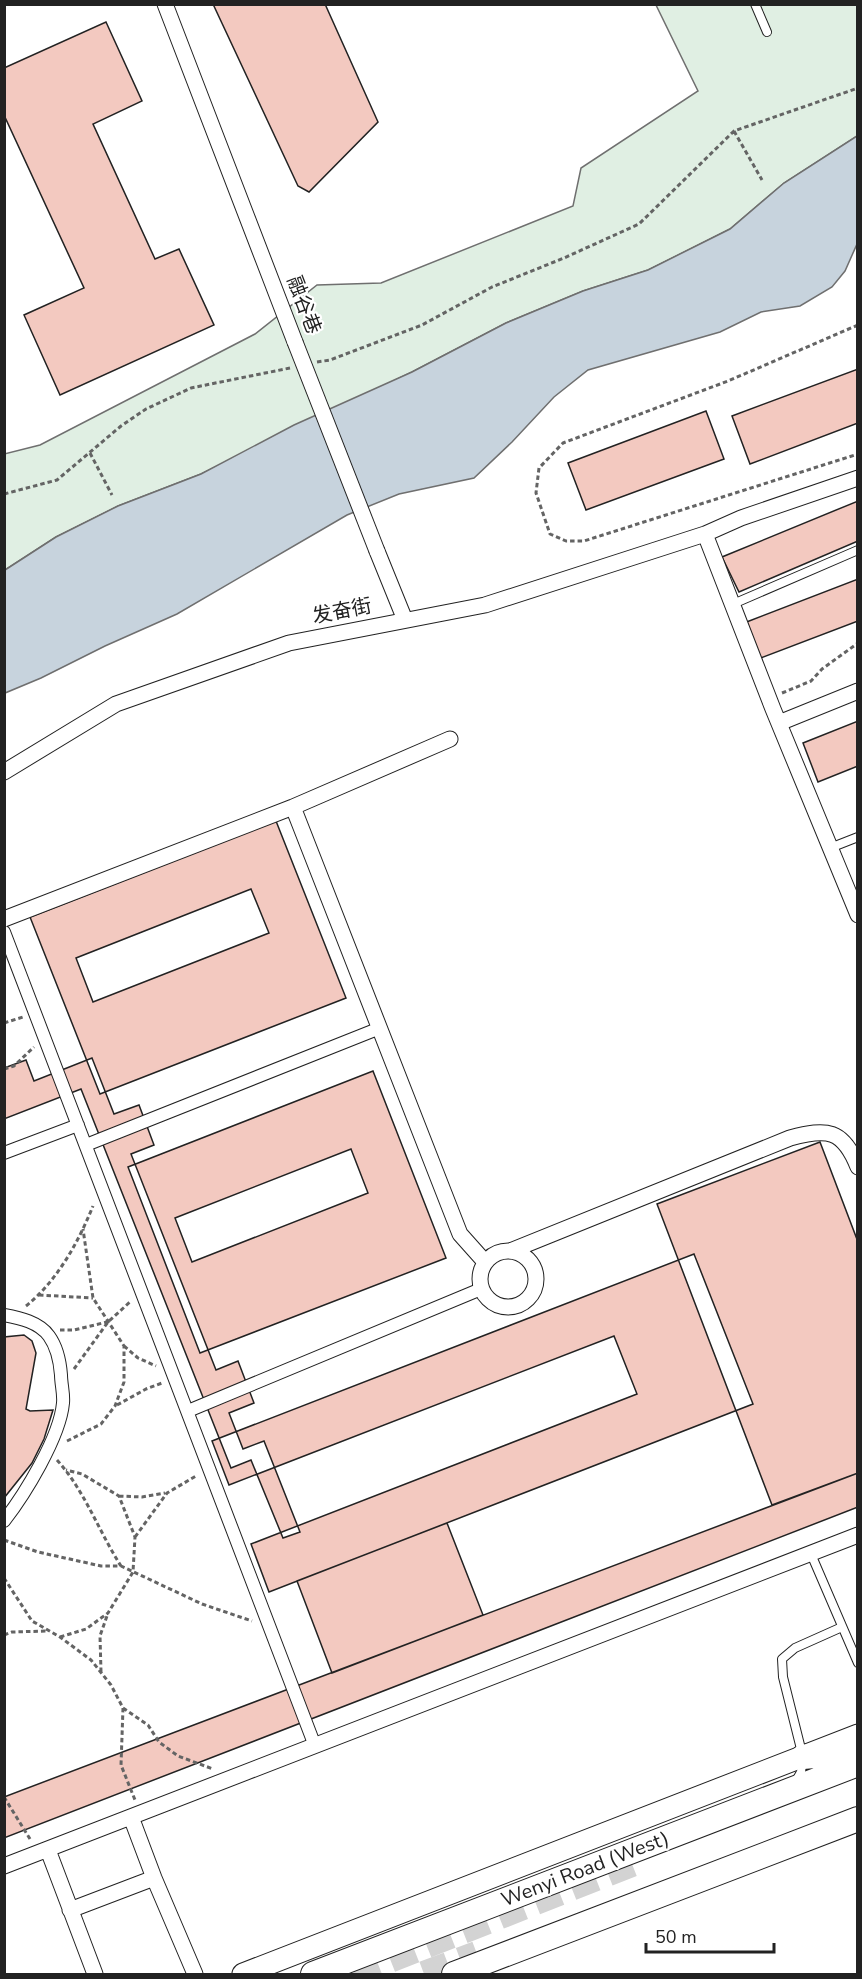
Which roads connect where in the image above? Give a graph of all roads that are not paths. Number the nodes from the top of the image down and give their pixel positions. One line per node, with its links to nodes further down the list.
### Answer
1 (165, 4): 8 (street, 融谷巷, bridge)
2 (755, 4): 3 (lane)
3 (768, 32)
4 (858, 478): 5 (street, 发奋街)
5 (705, 534): 7 (street); 8 (street, 发奋街)
6 (858, 550): 7 (lane)
7 (733, 604): 10 (street)
8 (405, 620): 12 (street, 发奋街)
9 (858, 691): 10 (street)
10 (779, 723): 15 (street)
11 (450, 739): 13 (street)
12 (4, 772)
13 (293, 807): 17 (street); 19 (street)
14 (858, 837): 15 (lane)
15 (830, 848): 16 (street)
16 (858, 915)
17 (4, 919)
18 (4, 932): 20 (street)
19 (380, 1028): 21 (street); 25 (street)
20 (78, 1125): 21 (street); 22 (street)
21 (86, 1145): 28 (street)
22 (4, 1153)
23 (858, 1167): 24 (street)
24 (510, 1251): 25 (street); 26 (street)
25 (485, 1262): 26 (street)
26 (481, 1288): 28 (street)
27 (8, 1316): 29 (street)
28 (188, 1411): 35 (street)
29 (4, 1521)
30 (858, 1535): 31 (street)
31 (811, 1554): 32 (lane); 35 (street)
32 (842, 1627): 33 (lane); 37 (lane)
33 (858, 1662)
34 (858, 1735): 37 (main road)
35 (315, 1746): 40 (street)
36 (858, 1752): 37 (main road)
37 (803, 1757): 39 (lane); 48 (main road)
38 (858, 1764): 39 (main road, Wenyi Road (West))
39 (792, 1789): 49 (main road, Wenyi Road (West))
40 (136, 1815): 42 (street); 44 (street)
41 (858, 1818): 50 (main road)
42 (43, 1851): 43 (street); 45 (street)
43 (4, 1866)
44 (154, 1878): 45 (street); 47 (street)
45 (70, 1910): 46 (street)
46 (95, 1974)
47 (195, 1974)
48 (243, 1974)
49 (313, 1974)
50 (454, 1974)

